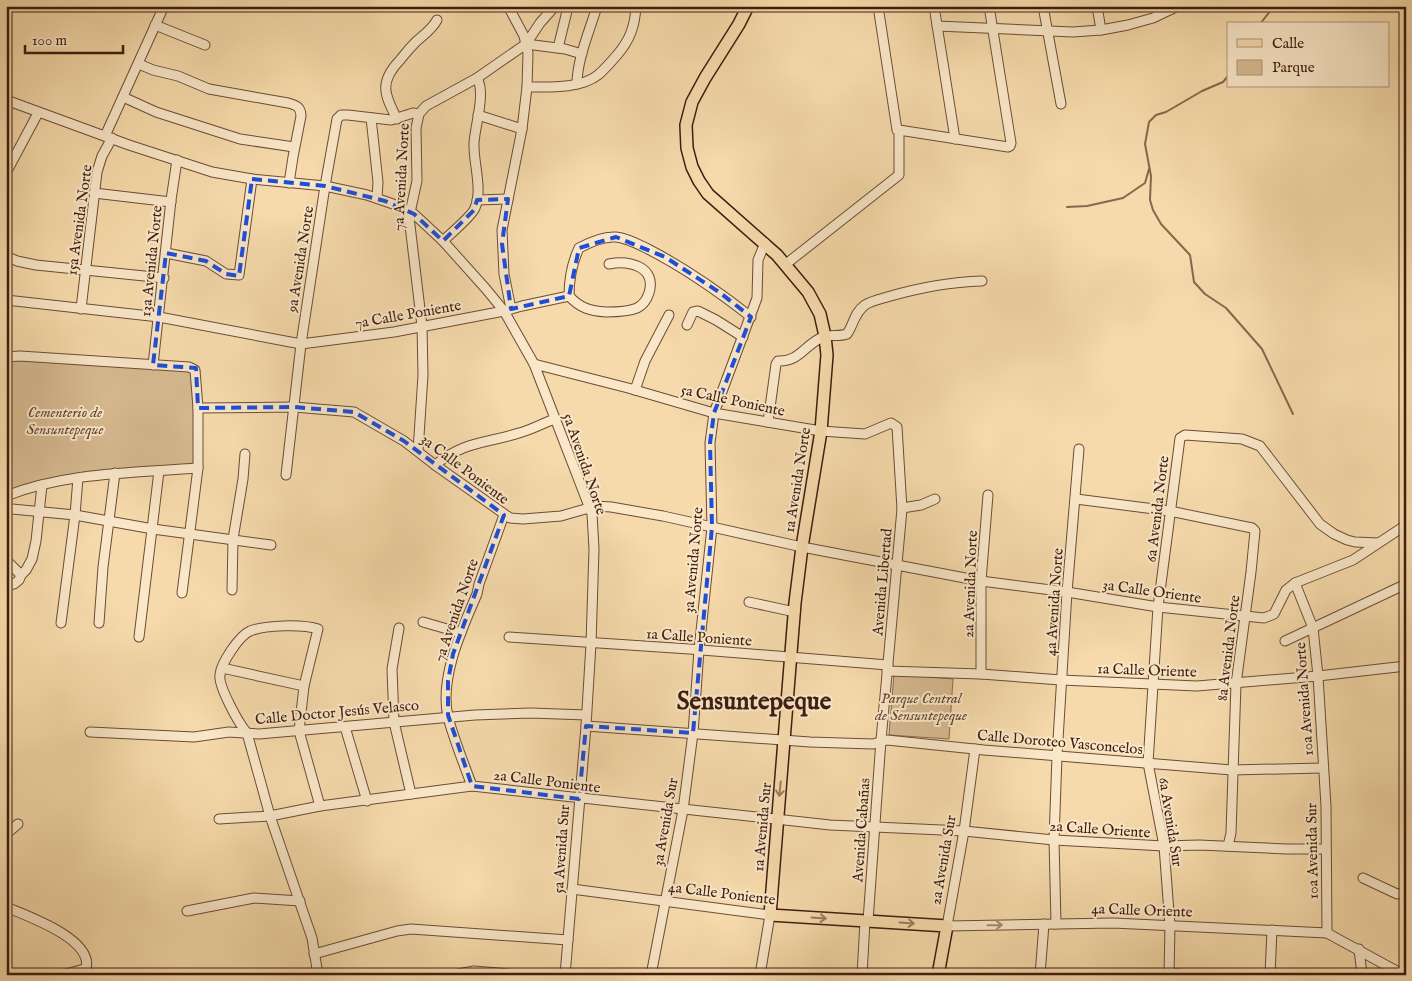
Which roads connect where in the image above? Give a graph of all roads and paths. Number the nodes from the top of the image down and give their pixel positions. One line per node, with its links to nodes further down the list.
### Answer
1 (164, 6): 15 (street, 15a Avenida Norte)
2 (508, 6): 20 (street, 5a Avenida Norte)
3 (555, 6): 20 (street)
4 (566, 6): 22 (street)
5 (597, 6): 23 (street)
6 (636, 6): 26 (street)
7 (748, 6): 53 (main road, 1a Avenida Norte)
8 (878, 6): 37 (street)
9 (934, 6): 16 (street)
10 (989, 6): 17 (street)
11 (1043, 6): 19 (street)
12 (1097, 6): 18 (street)
13 (1176, 7): 18 (street)
14 (437, 20): 35 (street)
15 (155, 25): 21 (street); 24 (street, 15a Avenida Norte)
16 (938, 26): 17 (street); 39 (street)
17 (992, 29): 19 (street); 39 (street)
18 (1101, 30): 19 (street)
19 (1047, 31): 30 (street)
20 (526, 44): 22 (street); 25 (street); 27 (street, 5a Avenida Norte)
21 (205, 45)
22 (558, 48): 23 (street)
23 (582, 54): 26 (street)
24 (138, 64): 28 (street, 15a Avenida Norte); 40 (street)
25 (477, 78): 32 (street); 33 (street)
26 (577, 84): 27 (street)
27 (527, 87): 36 (street, 5a Avenida Norte)
28 (123, 98): 38 (street, 15a Avenida Norte); 40 (street)
29 (6, 100): 31 (street)
30 (1061, 104)
31 (38, 113): 38 (street); 42 (street)
32 (419, 114): 35 (street); 51 (street, 7a Avenida Norte)
33 (478, 114): 36 (street); 49 (street)
34 (371, 118): 35 (street); 45 (street, 9a Avenida Norte); 47 (street)
35 (397, 119)
36 (522, 129): 48 (street, 5a Avenida Norte)
37 (899, 130): 39 (street); 57 (street)
38 (109, 137): 41 (street); 46 (street, 15a Avenida Norte)
39 (956, 139)
40 (294, 147): 44 (street)
41 (177, 160): 43 (street); 50 (street, 13a Avenida Norte)
42 (6, 173)
43 (252, 179): 44 (street); 54 (street)
44 (290, 183): 45 (street)
45 (325, 186): 47 (street); 72 (street, 9a Avenida Norte)
46 (94, 193): 50 (street); 58 (street, 15a Avenida Norte)
47 (376, 198): 51 (street)
48 (508, 199): 49 (street); 64 (street, 5a Avenida Norte)
49 (477, 200): 52 (street)
50 (171, 202): 54 (street, 13a Avenida Norte)
51 (410, 212): 52 (street); 69 (street, 7a Avenida Norte)
52 (443, 241): 64 (street)
53 (765, 243): 57 (main road, 1a Avenida Norte); 67 (street)
54 (166, 252): 59 (street, 13a Avenida Norte)
55 (6, 256): 58 (street)
56 (609, 264): 61 (street)
57 (786, 264): 70 (main road, 1a Avenida Norte)
58 (85, 270): 59 (street); 63 (street, 15a Avenida Norte)
59 (164, 278): 66 (street, 13a Avenida Norte)
60 (982, 281): 70 (street)
61 (569, 296): 64 (street, 7a Calle Poniente); 67 (street)
62 (6, 300): 63 (street, 7a Calle Poniente)
63 (81, 309): 66 (street, 7a Calle Poniente)
64 (508, 310): 69 (street, 7a Calle Poniente); 74 (street, 5a Avenida Norte)
65 (669, 315): 76 (street)
66 (159, 317): 72 (street, 7a Calle Poniente); 75 (street, 13a Avenida Norte)
67 (751, 317): 71 (street, 3a Avenida Norte)
68 (686, 325): 71 (street)
69 (422, 326): 72 (street, 7a Calle Poniente); 85 (street, 7a Avenida Norte)
70 (825, 336): 81 (street); 83 (main road, 1a Avenida Norte)
71 (743, 337): 79 (street, 3a Avenida Norte)
72 (301, 344): 77 (street, 9a Avenida Norte)
73 (6, 357): 75 (street)
74 (534, 364): 76 (street, 5a Calle Poniente); 80 (street, 5a Avenida Norte)
75 (153, 365): 78 (street)
76 (635, 390): 79 (street, 5a Calle Poniente)
77 (294, 407): 78 (street, 3a Calle Poniente); 85 (street, 3a Calle Poniente); 91 (street, 9a Avenida Norte)
78 (198, 408): 88 (street)
79 (714, 413): 81 (street, 5a Calle Poniente); 107 (street, 3a Avenida Norte)
80 (555, 419): 87 (street); 99 (street, 5a Avenida Norte)
81 (768, 422): 83 (street, 5a Calle Poniente)
82 (897, 427): 83 (street, 5a Calle Poniente); 100 (street, Avenida Libertad)
83 (821, 431): 113 (main road, 1a Avenida Norte)
84 (1079, 449): 97 (street, 4a Avenida Norte)
85 (418, 451): 87 (street, 3a Calle Poniente)
86 (245, 454): 110 (street)
87 (434, 465): 104 (street, 3a Calle Poniente)
88 (198, 468): 89 (street); 109 (street)
89 (159, 471): 90 (street); 108 (street)
90 (115, 473): 92 (street); 105 (street)
91 (286, 475)
92 (78, 478): 93 (street); 103 (street)
93 (42, 485): 95 (street); 101 (street)
94 (988, 495): 117 (street, 2a Avenida Norte)
95 (6, 496)
96 (934, 499): 100 (street)
97 (1076, 499): 102 (street); 122 (street, 4a Avenida Norte)
98 (12, 508): 101 (street)
99 (589, 508): 104 (street, 3a Calle Poniente); 107 (street, 3a Calle Poniente); 137 (street, 5a Avenida Norte)
100 (902, 508): 115 (street, Avenida Libertad)
101 (39, 510): 103 (street); 116 (street)
102 (1170, 511): 111 (street, 6a Avenida Norte); 125 (street, 6a Avenida Norte); 127 (street, 8a Avenida Norte)
103 (75, 515): 105 (street); 129 (street)
104 (504, 515): 133 (street, 7a Avenida Norte)
105 (110, 520): 108 (street); 130 (street)
106 (1406, 525): 111 (street)
107 (712, 527): 113 (street, 3a Calle Poniente); 138 (street, 3a Avenida Norte)
108 (153, 529): 109 (street); 134 (street)
109 (189, 534): 110 (street); 123 (street)
110 (233, 539): 112 (street); 121 (street)
111 (1378, 543): 118 (street)
112 (271, 545)
113 (802, 547): 115 (street, 3a Calle Poniente); 126 (main road, 1a Avenida Norte)
114 (6, 560): 116 (street)
115 (896, 565): 117 (street, 3a Calle Oriente); 142 (street, Avenida Libertad)
116 (20, 575): 120 (street)
117 (982, 581): 122 (street, 3a Calle Oriente); 143 (street, 2a Avenida Norte)
118 (1295, 583): 127 (street, 3a Calle Oriente); 132 (street, 10a Avenida Norte)
119 (1406, 584): 132 (street)
120 (6, 586)
121 (232, 590)
122 (1067, 592): 125 (street, 3a Calle Oriente); 145 (street, 4a Avenida Norte)
123 (182, 593)
124 (749, 602): 126 (street)
125 (1158, 607): 127 (street, 3a Calle Oriente); 146 (street, 6a Avenida Norte)
126 (794, 612): 139 (main road, 1a Avenida Norte)
127 (1245, 617): 147 (street, 8a Avenida Norte)
128 (422, 622): 133 (street)
129 (61, 623)
130 (99, 623)
131 (400, 628): 151 (street)
132 (1313, 628): 136 (street); 144 (street, 10a Avenida Norte)
133 (461, 632): 150 (street, 7a Avenida Norte)
134 (139, 637)
135 (509, 638): 137 (street, 1a Calle Poniente)
136 (1285, 641)
137 (591, 644): 138 (street, 1a Calle Poniente); 149 (street, 5a Avenida Norte)
138 (699, 650): 139 (street, 1a Calle Poniente); 157 (street, 3a Avenida Norte)
139 (790, 658): 142 (street, 1a Calle Poniente); 158 (main road, 1a Avenida Norte)
140 (1406, 666): 144 (street, 1a Calle Oriente)
141 (222, 668): 148 (street); 148 (street); 156 (street)
142 (888, 668): 143 (street, 1a Calle Oriente); 159 (street, Avenida Libertad)
143 (981, 674): 145 (street, 1a Calle Oriente)
144 (1318, 676): 147 (street, 1a Calle Oriente); 163 (street, 10a Avenida Norte)
145 (1062, 680): 146 (street, 1a Calle Oriente); 161 (street, 4a Avenida Norte)
146 (1154, 684): 147 (street, 1a Calle Oriente); 162 (street, 6a Avenida Norte)
147 (1236, 684): 164 (street, 8a Avenida Norte)
148 (304, 686): 154 (street)
149 (586, 715): 150 (street, Calle Doctor Jesús Velasco); 152 (street, 5a Avenida Norte)
150 (448, 717): 151 (street, Calle Doctor Jesús Velasco); 165 (street, 7a Avenida Norte)
151 (394, 722): 153 (street, Calle Doctor Jesús Velasco); 166 (street)
152 (586, 726): 157 (street, Calle Doroteo Vasconcelos); 167 (street, 5a Avenida Sur)
153 (345, 727): 154 (street, Calle Doctor Jesús Velasco); 168 (street)
154 (299, 731): 156 (street, Calle Doctor Jesús Velasco); 169 (street)
155 (90, 732): 156 (street, Calle Doctor Jesús Velasco)
156 (247, 733): 171 (street)
157 (693, 733): 158 (street, Calle Doroteo Vasconcelos); 170 (street, 3a Avenida Sur)
158 (785, 740): 159 (street, Calle Doroteo Vasconcelos); 172 (main road, 1a Avenida Sur, one-way to 172)
159 (881, 740): 160 (street, Calle Doroteo Vasconcelos); 175 (street, Avenida Cabañas)
160 (975, 749): 161 (street, Calle Doroteo Vasconcelos); 176 (street, 2a Avenida Sur)
161 (1057, 756): 162 (street, Calle Doroteo Vasconcelos); 178 (street, 4a Avenida Norte)
162 (1148, 763): 164 (street, Calle Doroteo Vasconcelos); 179 (street, 6a Avenida Sur)
163 (1323, 768): 164 (street, Calle Doroteo Vasconcelos); 181 (street, 10a Avenida Sur)
164 (1232, 770): 180 (street, 8a Avenida Norte)
165 (472, 786): 166 (street, 2a Calle Poniente); 167 (street, 2a Calle Poniente)
166 (412, 794): 168 (street, 2a Calle Poniente)
167 (579, 799): 170 (street, 2a Calle Poniente); 183 (street, 5a Avenida Sur)
168 (367, 801): 169 (street, 2a Calle Poniente)
169 (320, 806): 171 (street, 2a Calle Poniente)
170 (683, 810): 172 (street, 2a Calle Poniente); 185 (street, 3a Avenida Sur)
171 (270, 816): 173 (street, 2a Calle Poniente); 186 (street)
172 (777, 818): 175 (street, 2a Calle Poniente); 189 (main road, 1a Avenida Sur)
173 (219, 819)
174 (18, 824): 177 (street)
175 (874, 828): 176 (street, 2a Calle Oriente); 190 (street, Avenida Cabañas)
176 (964, 831): 178 (street, 2a Calle Oriente); 193 (street, 2a Avenida Sur)
177 (6, 834)
178 (1054, 840): 179 (street, 2a Calle Oriente); 192 (street, 4a Avenida Norte)
179 (1164, 846): 180 (street, 2a Calle Oriente); 194 (street, 6a Avenida Sur)
180 (1228, 846): 181 (street, 2a Calle Oriente)
181 (1325, 850): 196 (street, 10a Avenida Sur)
182 (1364, 878): 184 (street)
183 (572, 889): 185 (street, 4a Calle Poniente); 197 (street, 5a Avenida Sur)
184 (1401, 894)
185 (664, 900): 189 (street, 4a Calle Poniente); 208 (street, 3a Avenida Sur)
186 (300, 901): 188 (street); 199 (street)
187 (6, 907): 200 (street)
188 (187, 911)
189 (770, 915): 190 (main road, 4a Calle Poniente, one-way to 190); 209 (street, 1a Avenida Sur)
190 (866, 921): 193 (main road, 4a Calle Oriente, one-way to 193); 210 (street, Avenida Cabañas)
191 (1044, 924): 192 (street, 4a Calle Oriente); 193 (street, 4a Calle Oriente, one-way to 191); 212 (street)
192 (1056, 924): 194 (street, 4a Calle Oriente)
193 (947, 926): 211 (main road, 2a Avenida Sur)
194 (1170, 926): 195 (street, 4a Calle Oriente); 202 (street, 6a Avenida Sur)
195 (1272, 930): 196 (street, 4a Calle Oriente); 214 (street)
196 (1327, 933): 198 (street, 4a Calle Oriente)
197 (568, 940): 199 (street); 207 (street, 5a Avenida Sur)
198 (1359, 949): 215 (street); 216 (street, 4a Calle Oriente)
199 (314, 954): 204 (street)
200 (88, 972): 203 (street)
201 (512, 974): 205 (street); 206 (street)
202 (1169, 974): 213 (street)
203 (62, 975)
204 (318, 975)
205 (453, 975)
206 (520, 975)
207 (564, 975)
208 (651, 975)
209 (760, 975)
210 (862, 975)
211 (938, 975)
212 (1040, 975)
213 (1190, 975)
214 (1270, 975)
215 (1362, 975)
216 (1404, 975)

